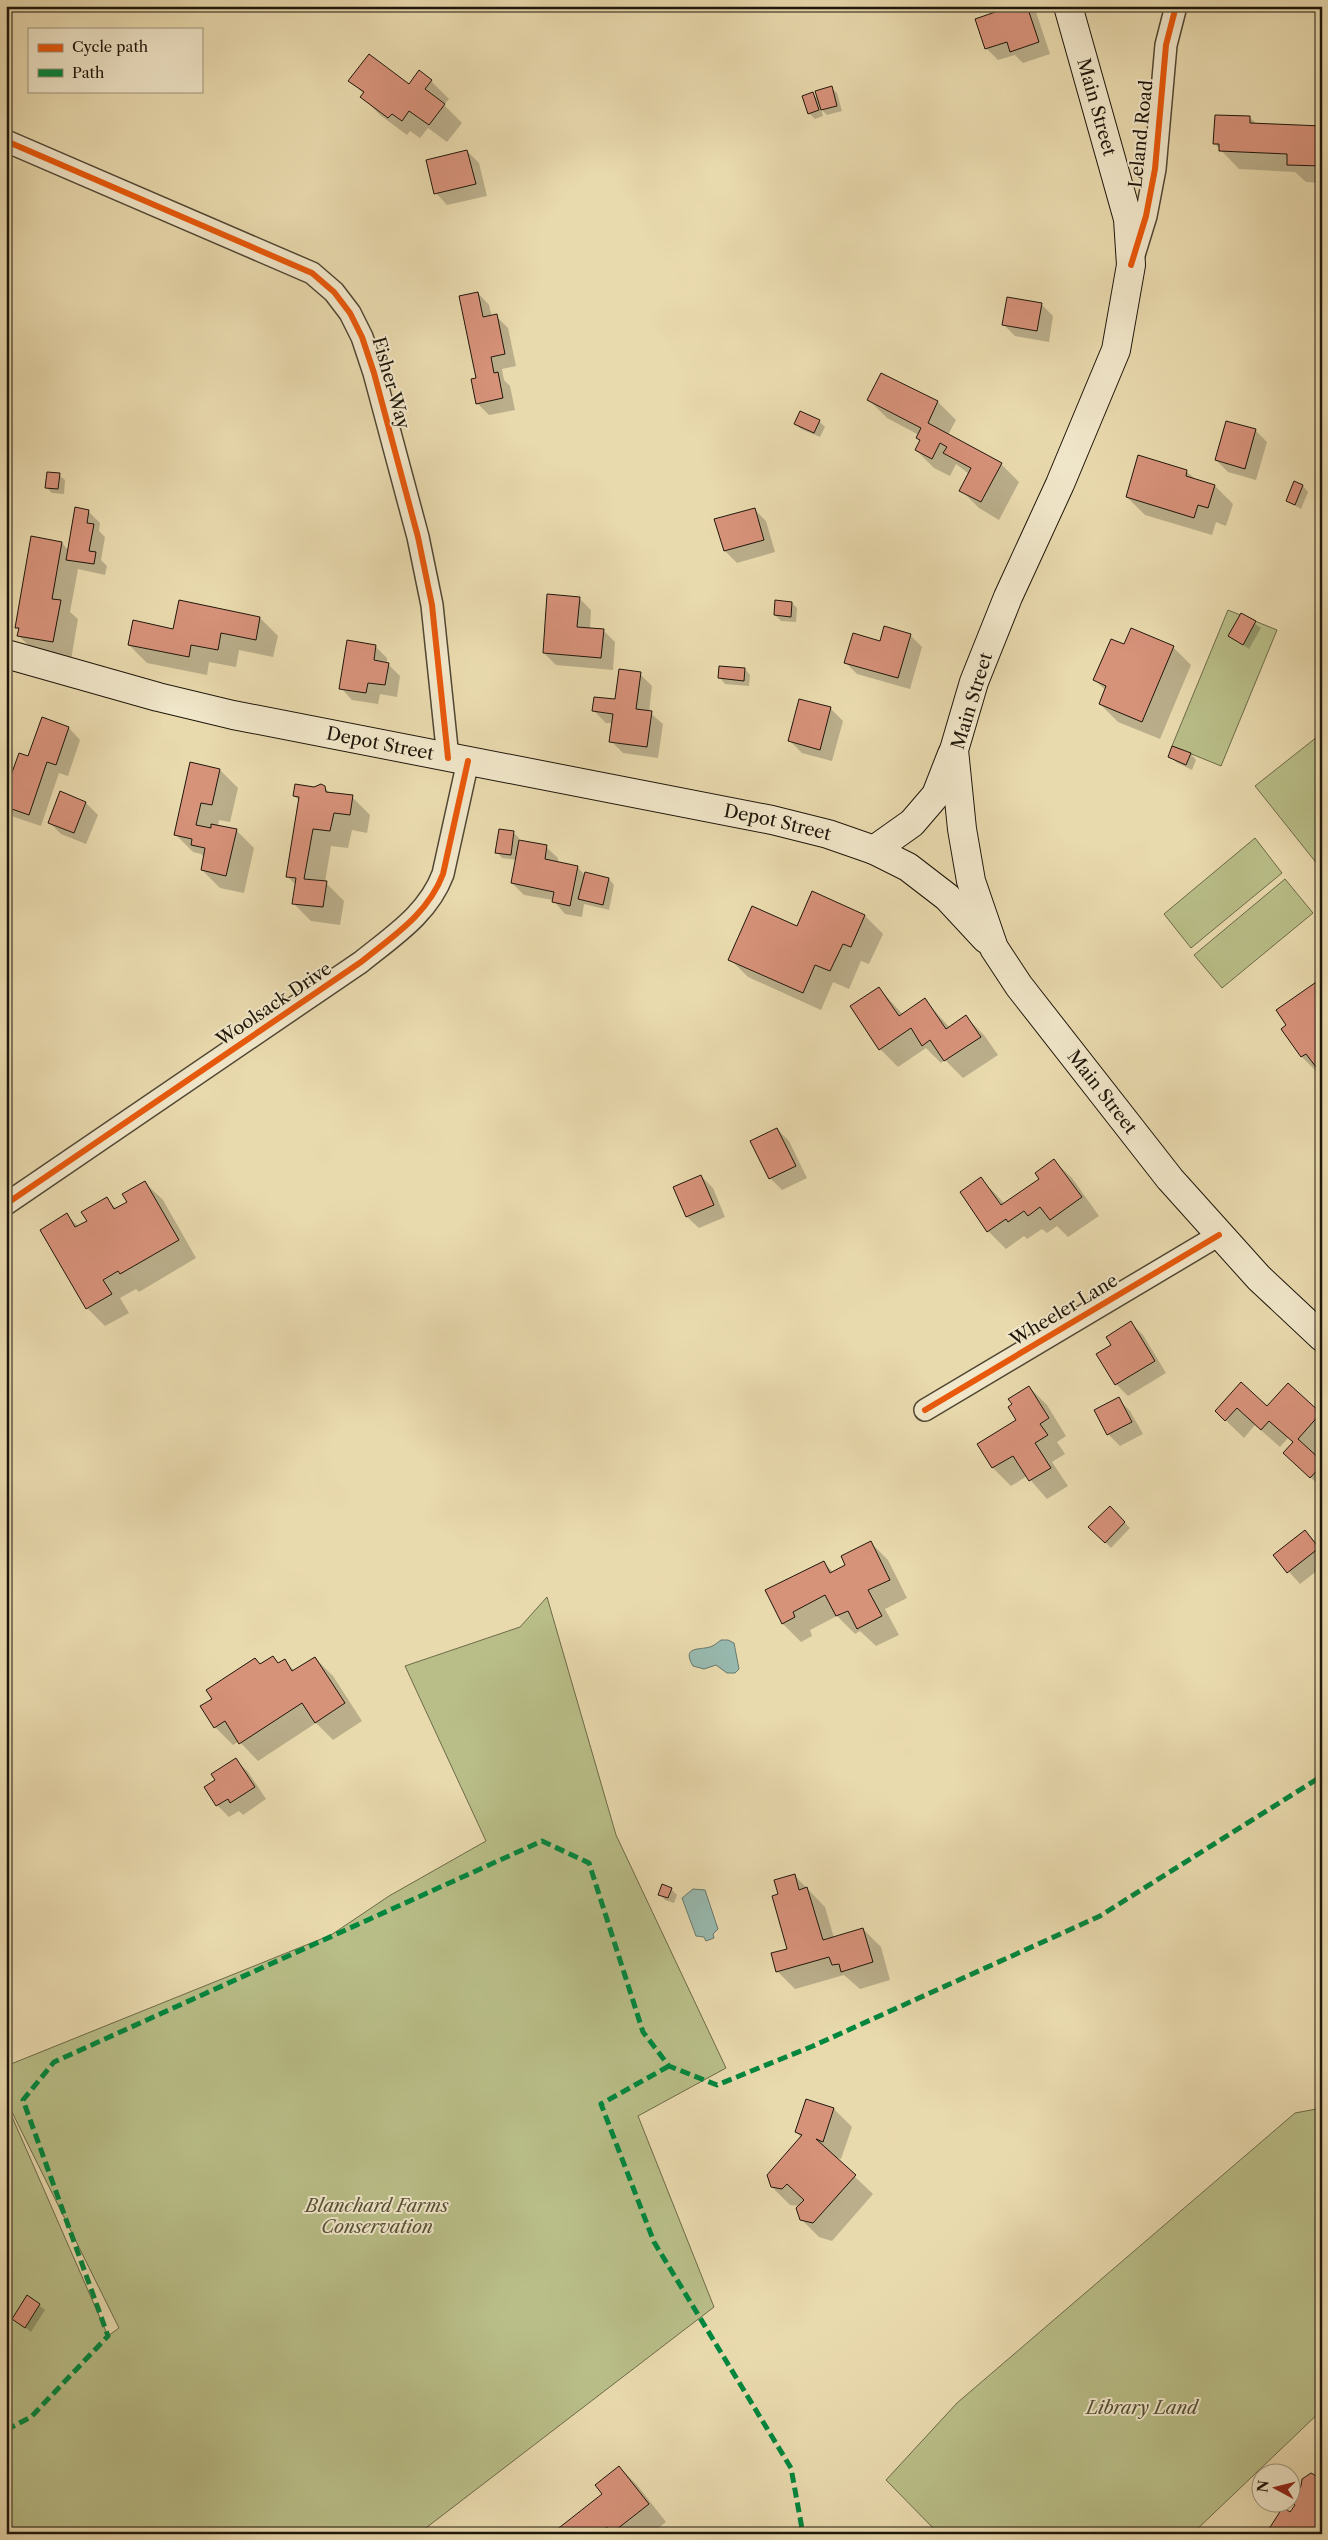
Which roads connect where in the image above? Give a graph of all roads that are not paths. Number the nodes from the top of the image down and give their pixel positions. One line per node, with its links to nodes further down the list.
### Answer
1 (1068, 6): 4 (main road, Main Street)
2 (1176, 6): 4 (street, Leland Road)
3 (6, 141): 7 (street, Fisher Way)
4 (1131, 265): 6 (main road, Main Street)
5 (6, 654): 7 (main road, Depot Street)
6 (954, 750): 8 (main road); 9 (main road, Main Street)
7 (458, 759): 8 (main road, Depot Street); 10 (street, Woolsack Drive)
8 (874, 850): 9 (main road, Depot Street)
9 (994, 948): 11 (main road, Main Street)
10 (6, 1204)
11 (1219, 1235): 12 (main road, Main Street); 13 (street, Wheeler Lane)
12 (1322, 1337)
13 (925, 1410)

